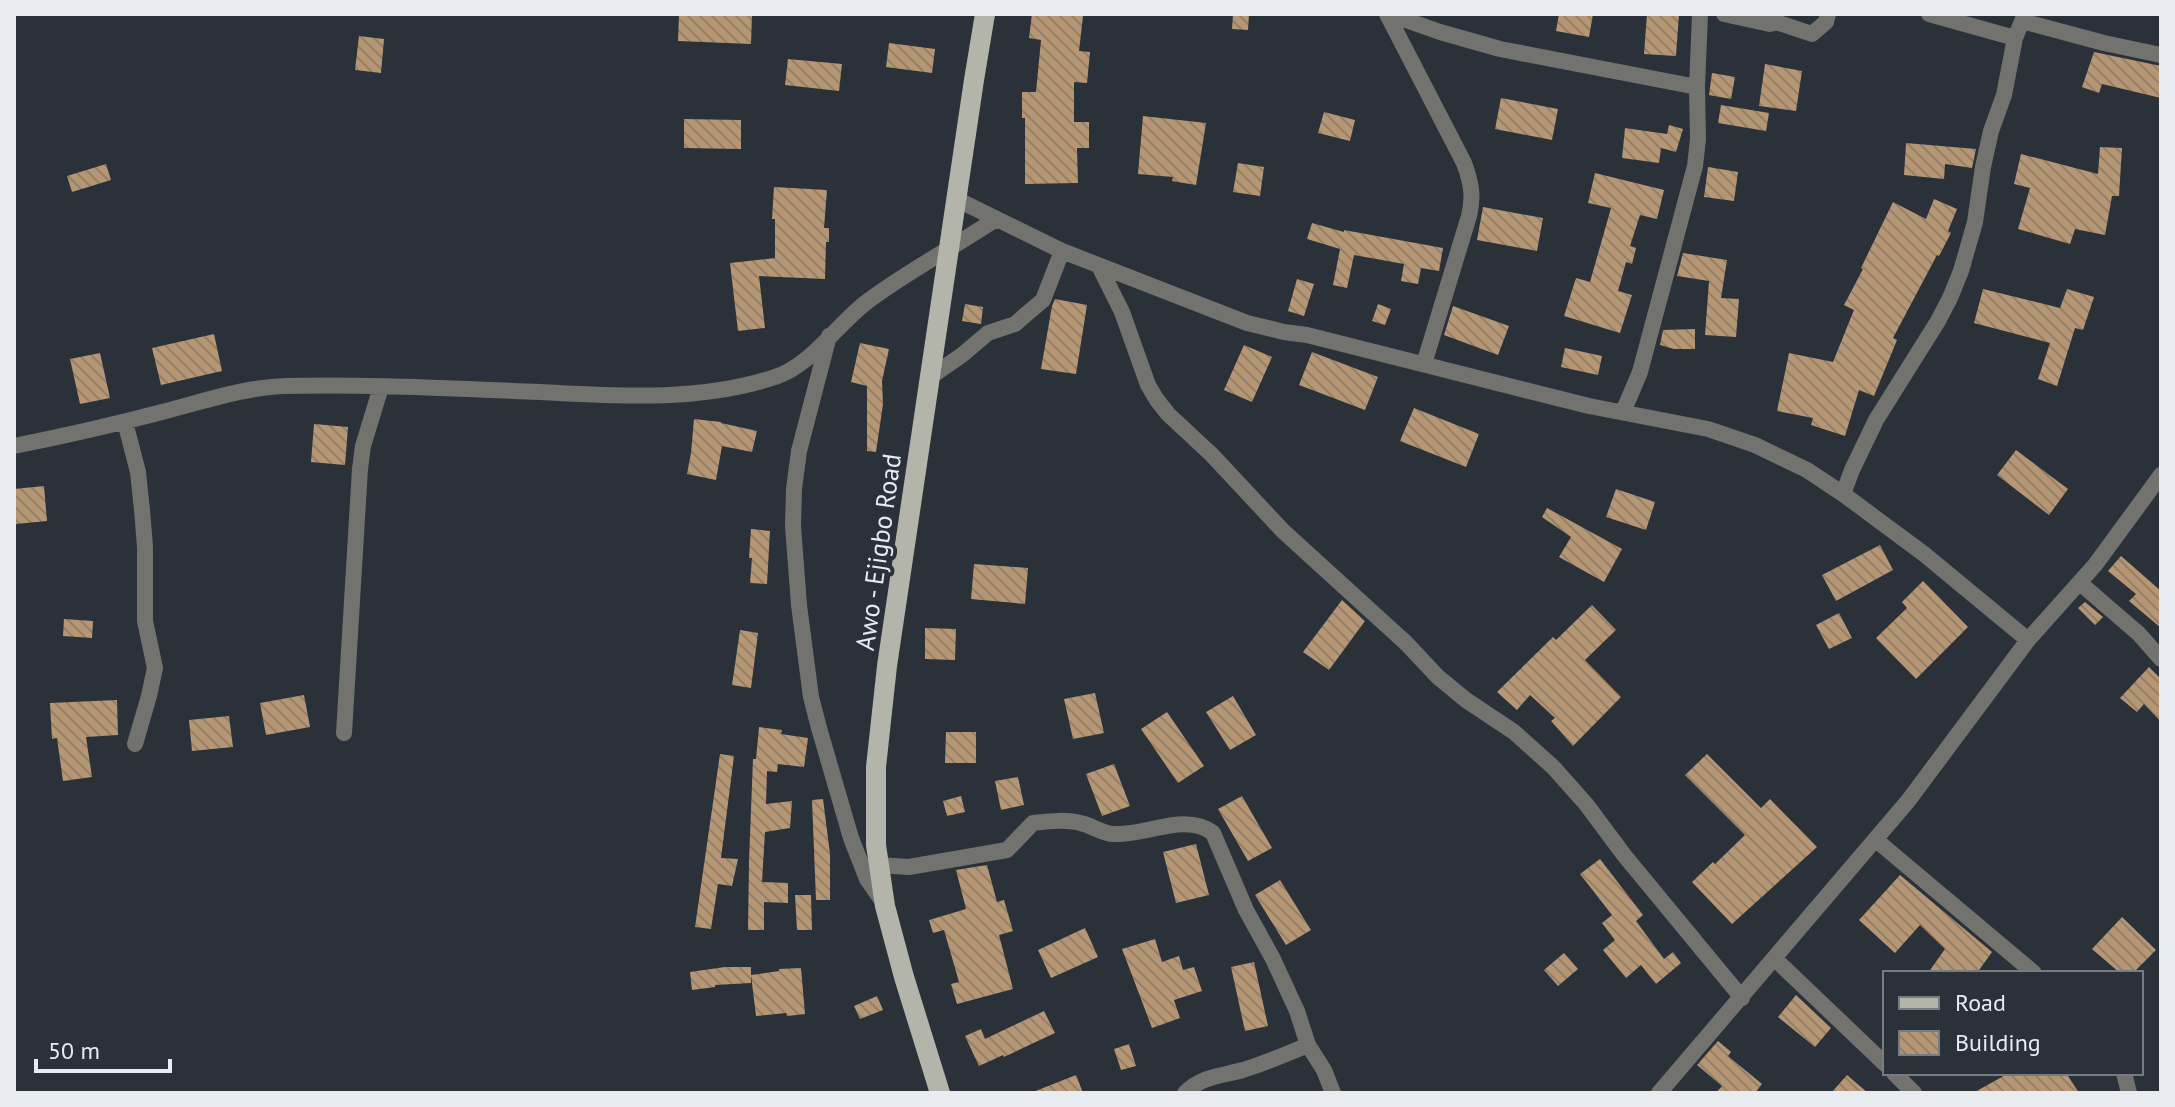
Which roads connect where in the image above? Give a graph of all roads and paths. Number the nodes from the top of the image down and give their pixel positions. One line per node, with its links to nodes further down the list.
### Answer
1 (985, 14): 11 (main road, Awo - Ejigbo Road)
2 (1388, 14): 10 (street); 17 (street)
3 (1700, 14): 10 (street)
4 (1724, 14): 5 (street)
5 (1828, 14)
6 (1929, 14): 8 (street)
7 (2024, 17): 8 (street); 9 (street)
8 (2015, 38): 24 (street)
9 (2161, 55)
10 (1697, 87): 20 (street)
11 (956, 199): 12 (street); 13 (main road, Awo - Ejigbo Road)
12 (996, 219): 13 (street); 14 (street)
13 (949, 251): 16 (street); 18 (main road, Awo - Ejigbo Road)
14 (1062, 251): 15 (street); 18 (street)
15 (1099, 266): 17 (street); 35 (street)
16 (829, 336): 19 (street); 32 (street)
17 (1424, 364): 20 (street)
18 (929, 378): 31 (main road, Awo - Ejigbo Road)
19 (381, 387): 21 (street); 28 (street)
20 (1623, 412): 24 (street)
21 (125, 422): 22 (street); 29 (street)
22 (14, 446)
23 (2161, 475): 25 (street)
24 (1843, 494): 26 (street)
25 (2080, 583): 26 (street); 27 (street)
26 (2028, 640): 30 (street)
27 (2161, 659)
28 (344, 733)
29 (135, 744)
30 (1876, 840): 33 (street); 34 (street)
31 (879, 865): 32 (main road, Awo - Ejigbo Road); 36 (street)
32 (885, 906): 39 (main road, Awo - Ejigbo Road)
33 (1775, 959): 35 (street); 37 (street)
34 (2032, 971)
35 (1742, 998): 42 (street)
36 (1308, 1045): 40 (street); 41 (street)
37 (1883, 1062)
38 (1896, 1075): 43 (street)
39 (940, 1093)
40 (1185, 1093)
41 (1333, 1093)
42 (1659, 1093)
43 (1914, 1093)

